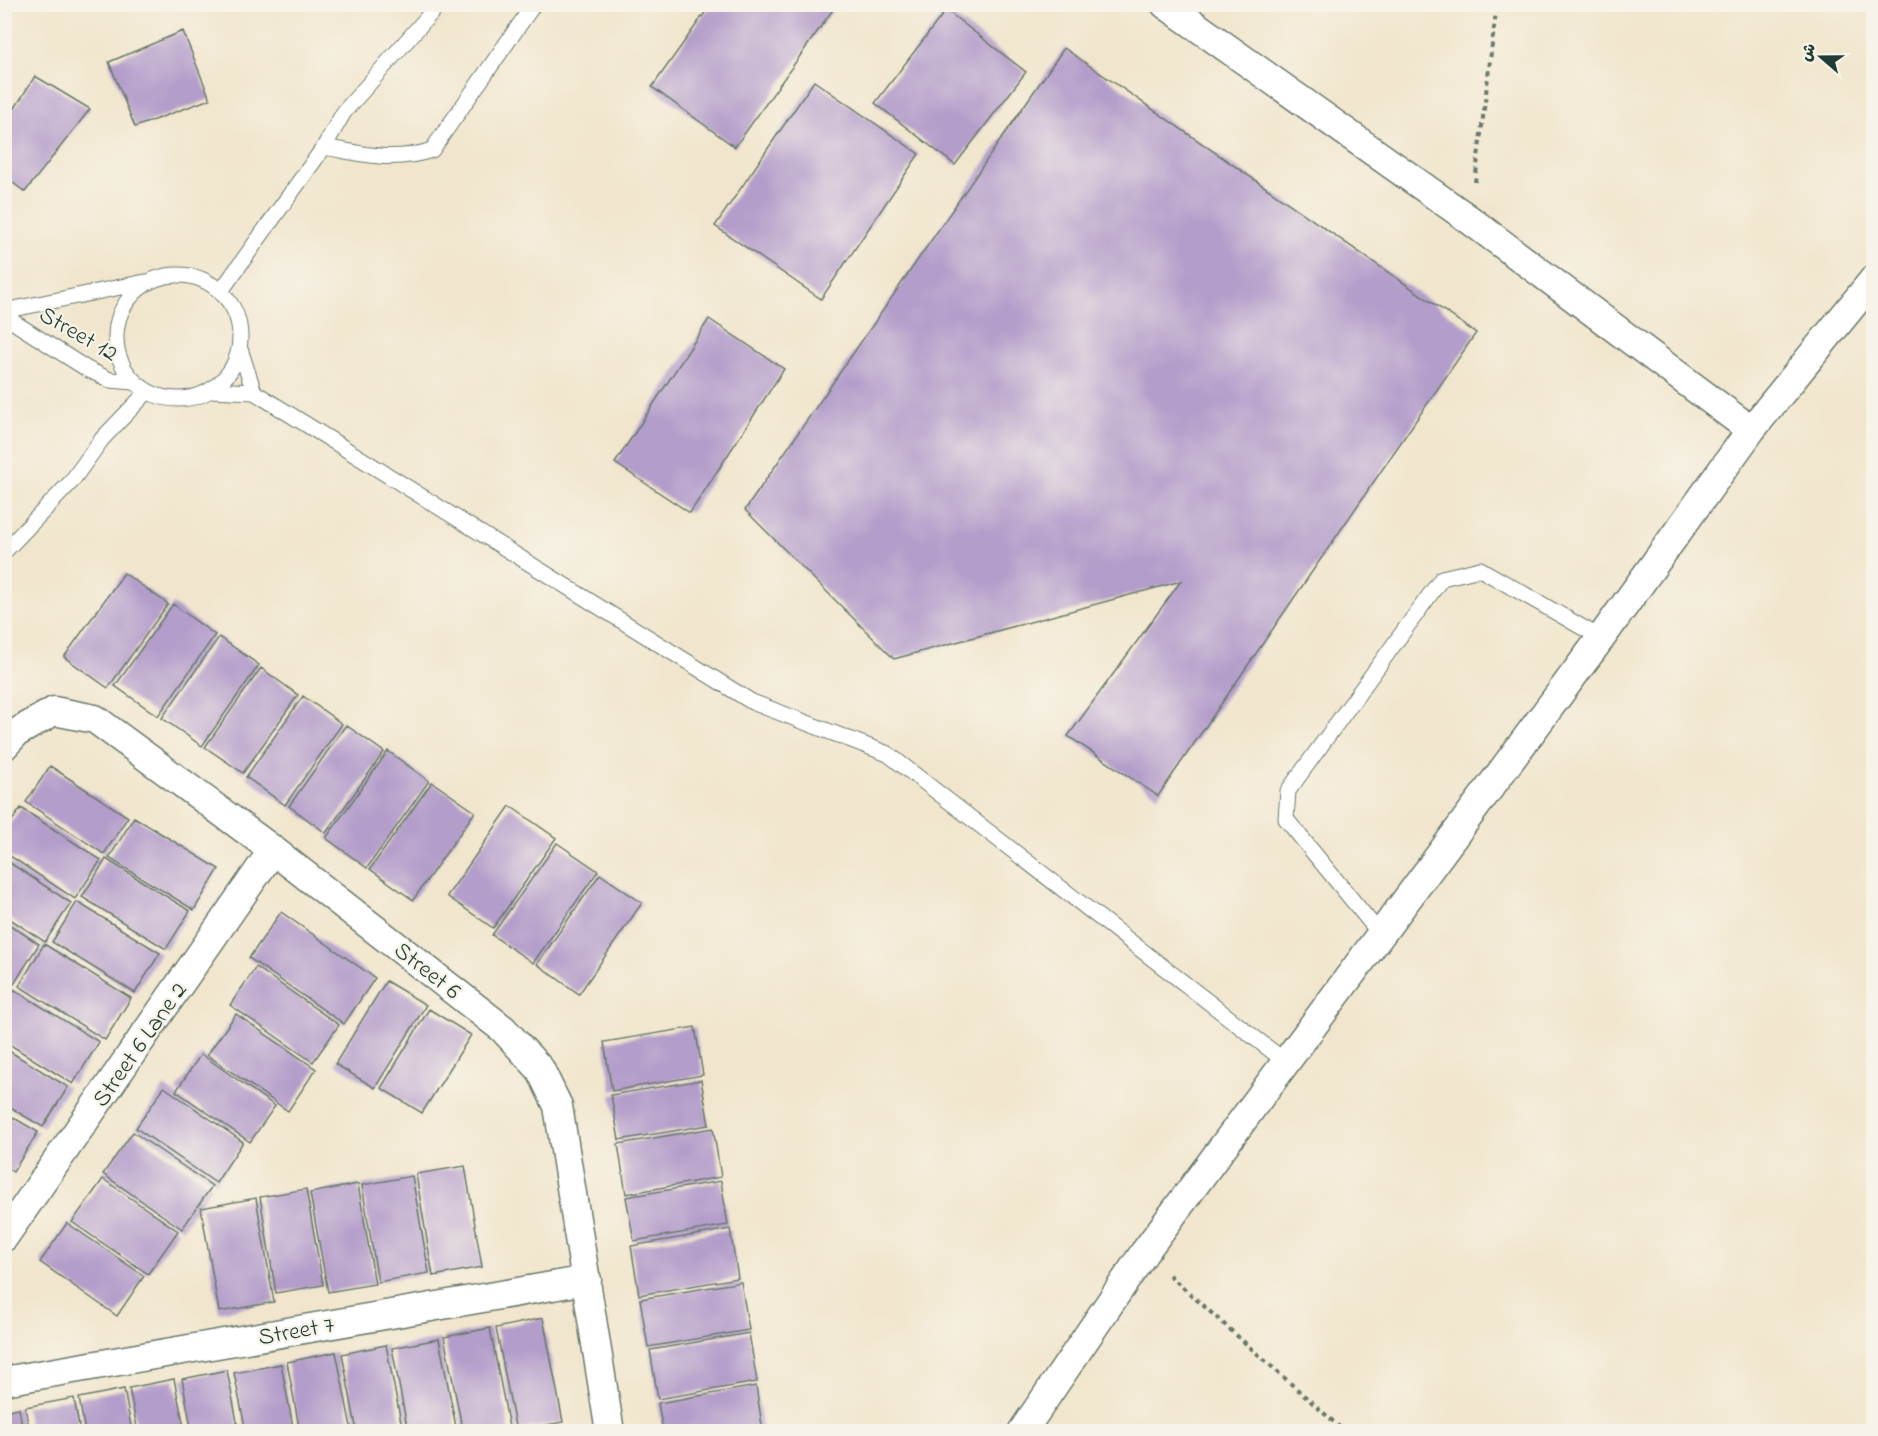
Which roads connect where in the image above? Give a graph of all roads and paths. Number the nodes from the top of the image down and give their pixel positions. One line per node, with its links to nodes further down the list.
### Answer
1 (439, 4): 5 (lane)
2 (534, 4): 5 (lane)
3 (1165, 4): 6 (street)
4 (1497, 4): 6 (path)
5 (324, 147): 9 (lane)
6 (1470, 220): 17 (street)
7 (1874, 279): 17 (street)
8 (148, 282): 9 (lane); 10 (lane, Street 12); 13 (lane)
9 (221, 291): 12 (lane)
10 (4, 311)
11 (4, 316): 13 (lane, Street 12)
12 (240, 349): 14 (lane); 16 (lane)
13 (134, 382): 15 (lane)
14 (211, 390): 15 (lane); 16 (lane)
15 (147, 392): 18 (lane)
16 (254, 392): 23 (lane)
17 (1751, 430): 19 (street)
18 (4, 552)
19 (1601, 638): 22 (street); 22 (lane)
20 (4, 746): 21 (street, Street 6)
21 (273, 850): 24 (street, Street 6 Lane 2); 26 (street, Street 6)
22 (1380, 934): 23 (street)
23 (1286, 1062): 25 (street)
24 (4, 1237)
25 (1144, 1253): 29 (street); 30 (path)
26 (587, 1280): 27 (street, Street 7); 28 (street, Street 6)
27 (4, 1381)
28 (610, 1431)
29 (1022, 1431)
30 (1345, 1431)

